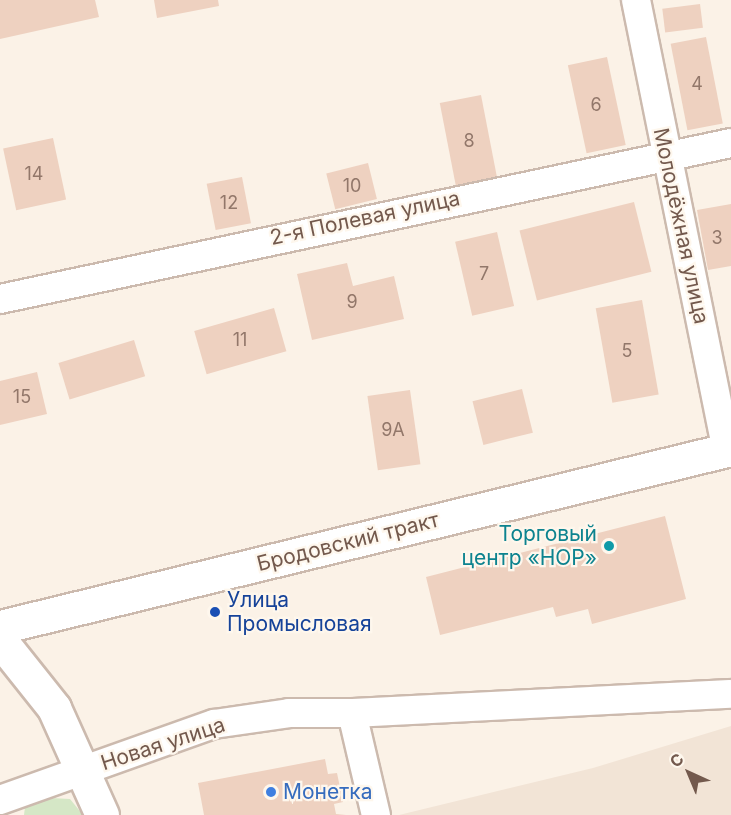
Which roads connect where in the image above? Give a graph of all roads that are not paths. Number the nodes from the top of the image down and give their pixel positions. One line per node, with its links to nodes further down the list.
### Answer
1 (636, 0): 3 (street, Молодёжная улица)
2 (731, 143): 3 (street, 2-я Полевая улица)
3 (666, 156): 4 (street, 2-я Полевая улица); 5 (street, Молодёжная улица)
4 (0, 298)
5 (729, 450): 6 (main road, Бродовский тракт)
6 (0, 627)
7 (0, 640): 10 (main road)
8 (731, 694): 9 (street, Новая улица)
9 (352, 712): 10 (street, Новая улица); 13 (street)
10 (84, 770): 11 (street, Новая улица); 12 (main road)
11 (0, 800)
12 (102, 815)
13 (376, 815)

